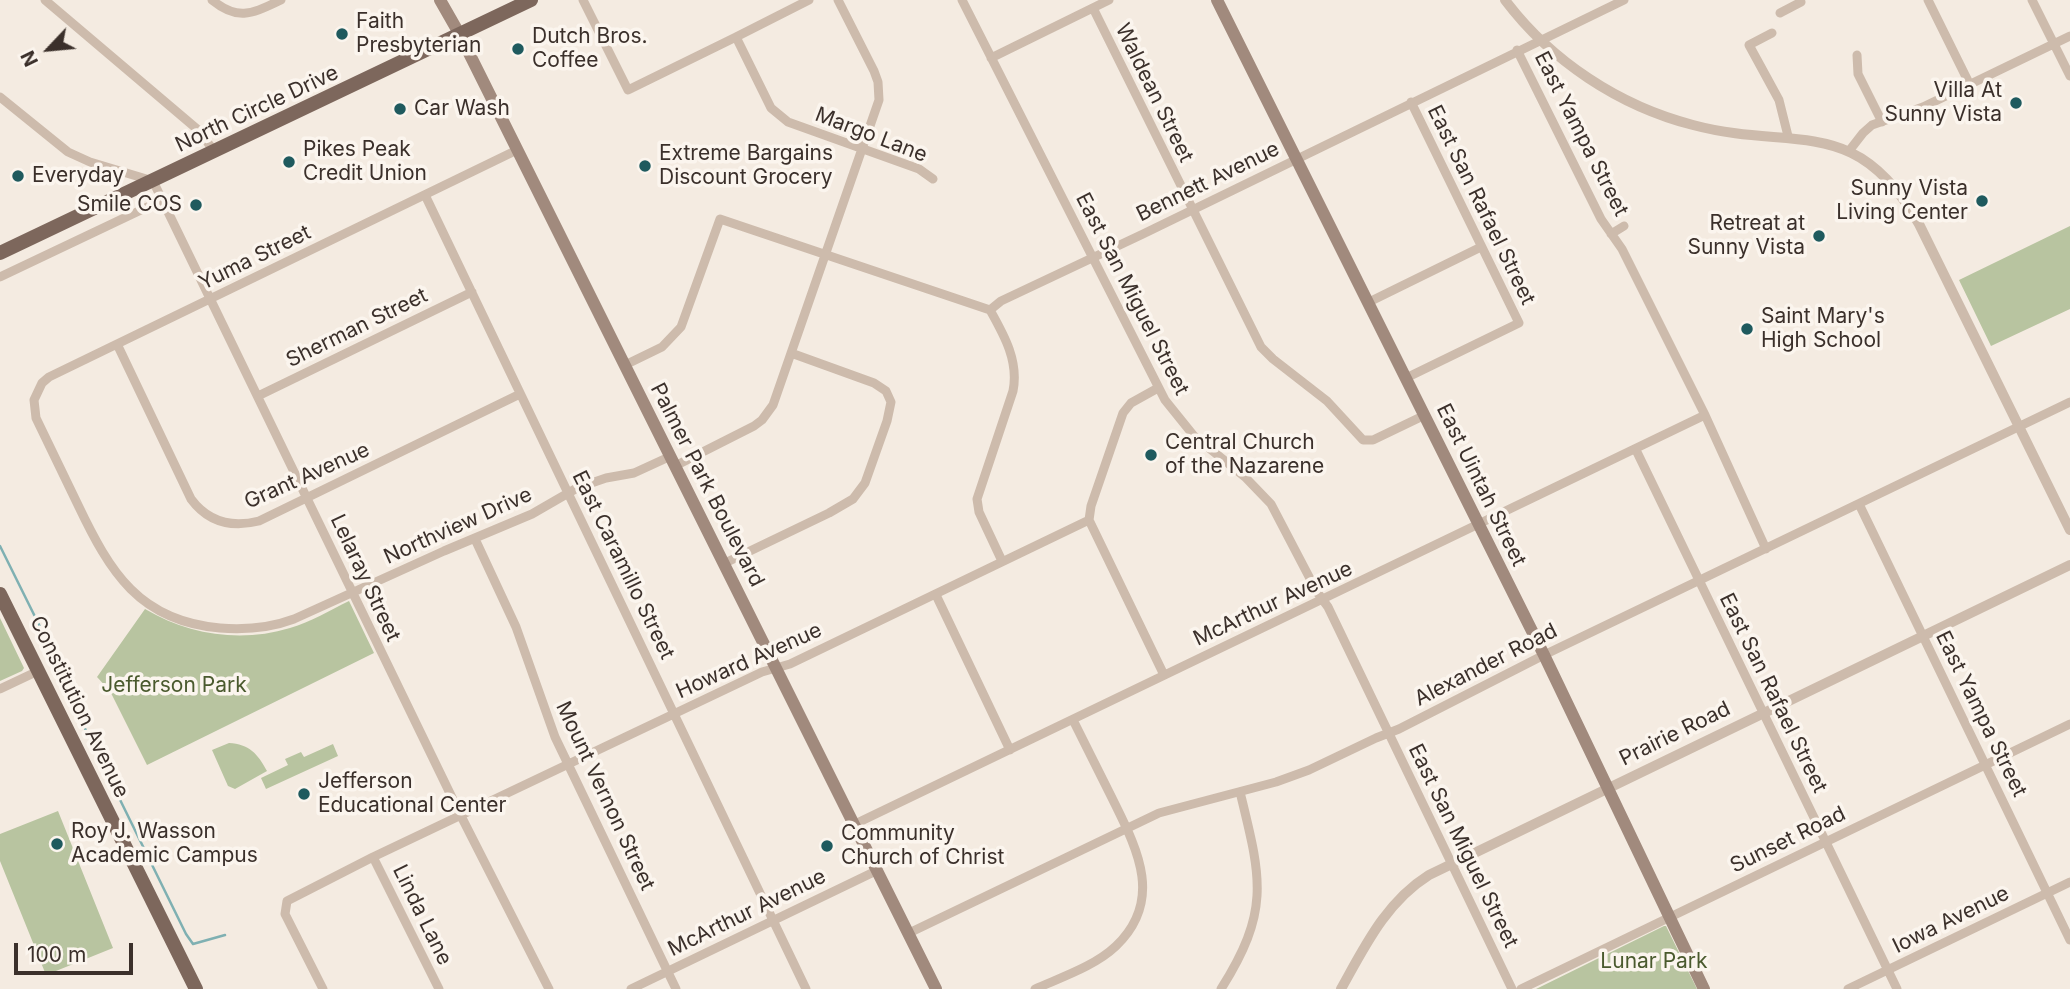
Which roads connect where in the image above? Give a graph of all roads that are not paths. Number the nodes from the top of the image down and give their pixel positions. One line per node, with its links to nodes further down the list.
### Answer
1 (45, 0): 39 (street)
2 (212, 0): 3 (street)
3 (281, 0)
4 (440, 0): 22 (main road, Palmer Park Boulevard)
5 (531, 0): 22 (main road, North Circle Drive)
6 (583, 0): 24 (street)
7 (809, 0): 24 (street)
8 (838, 0): 36 (street, Northview Drive)
9 (962, 0): 29 (street, East San Miguel Street)
10 (1110, 0): 18 (street)
11 (1217, 0): 40 (main road, East Uintah Street)
12 (1505, 0): 25 (street, East Yampa Street)
13 (1597, 0): 19 (street)
14 (1624, 0): 19 (street, Bennett Avenue)
15 (1800, 0): 20 (street)
16 (1928, 0): 31 (street)
17 (2032, 0): 26 (street)
18 (1093, 8): 29 (street); 45 (street, Waldean Street)
19 (1602, 10): 25 (street, Bennett Avenue)
20 (1780, 13)
21 (1772, 33): 35 (street)
22 (460, 35): 37 (main road, Palmer Park Boulevard); 39 (main road, North Circle Drive)
23 (2070, 36): 26 (street)
24 (736, 37): 36 (street, Margo Lane)
25 (1539, 40): 27 (street, Bennett Avenue); 35 (street, East Yampa Street)
26 (2054, 44): 30 (street); 31 (street)
27 (1517, 50): 33 (street, Bennett Avenue); 47 (street, East Yampa Street)
28 (1857, 54): 34 (street)
29 (991, 58): 51 (street, East San Miguel Street)
30 (2070, 76)
31 (1970, 85): 34 (street)
32 (0, 97): 42 (street)
33 (1411, 102): 40 (street, Bennett Avenue); 48 (street, East San Rafael Street)
34 (1882, 121): 38 (street)
35 (1788, 136): 38 (street, East Yampa Street)
36 (863, 149): 41 (street, Margo Lane); 50 (street, Northview Drive)
37 (517, 150): 43 (street, Yuma Street); 59 (main road, Palmer Park Boulevard)
38 (1849, 151): 68 (street, East Yampa Street)
39 (215, 152): 42 (main road, North Circle Drive)
40 (1297, 158): 45 (street, Bennett Avenue); 55 (main road, East Uintah Street)
41 (933, 179)
42 (153, 181): 44 (street, Lelaray Street); 49 (main road, North Circle Drive)
43 (425, 195): 53 (street, East Caramillo Street); 54 (street, Yuma Street)
44 (162, 200): 52 (street); 54 (street, Lelaray Street)
45 (1192, 210): 51 (street, Bennett Avenue); 65 (street, Waldean Street)
46 (1624, 226): 47 (street, East Yampa Street)
47 (1611, 234): 66 (street, East Yampa Street)
48 (1482, 247): 55 (street); 60 (street, East San Rafael Street)
49 (0, 253)
50 (825, 254): 56 (street); 58 (street, Northview Drive); 59 (street)
51 (1092, 257): 56 (street, Bennett Avenue); 61 (street, East San Miguel Street)
52 (0, 277)
53 (472, 292): 62 (street, East Caramillo Street); 63 (street, Sherman Street)
54 (211, 299): 57 (street, Yuma Street); 63 (street, Lelaray Street)
55 (1369, 302): 60 (main road, East Uintah Street)
56 (990, 310): 79 (street)
57 (117, 344): 67 (street, Yuma Street); 72 (street, Grant Avenue)
58 (791, 353): 70 (street, Northview Drive); 80 (street)
59 (625, 365): 70 (main road, Palmer Park Boulevard)
60 (1406, 378): 65 (main road, East Uintah Street)
61 (1158, 388): 74 (street); 86 (street, East San Miguel Street)
62 (520, 394): 71 (street, East Caramillo Street); 72 (street, Grant Avenue)
63 (258, 396): 72 (street, Lelaray Street)
64 (2070, 402): 68 (street, Alexander Road)
65 (1425, 415): 75 (main road, East Uintah Street)
66 (1705, 415): 69 (street, McArthur Avenue); 78 (street, East Yampa Street)
67 (36, 418): 83 (street, Northview Drive)
68 (2019, 427): 73 (street, Alexander Road); 76 (street, East Yampa Street)
69 (1636, 450): 75 (street, McArthur Avenue); 82 (street, East San Rafael Street)
70 (673, 461): 71 (street, Northview Drive); 80 (main road, Palmer Park Boulevard)
71 (568, 493): 77 (street, Northview Drive); 94 (street, East Caramillo Street)
72 (308, 497): 83 (street, Lelaray Street)
73 (1859, 504): 78 (street, Alexander Road); 87 (street, East Yampa Street)
74 (1089, 520): 79 (street, Howard Avenue); 91 (street)
75 (1479, 524): 86 (street, McArthur Avenue); 88 (main road, East Uintah Street)
76 (2070, 530)
77 (475, 539): 83 (street, Northview Drive); 99 (street, Mount Vernon Street)
78 (1766, 549): 82 (street, Alexander Road)
79 (1002, 561): 85 (street, Howard Avenue)
80 (724, 564): 89 (main road, Palmer Park Boulevard)
81 (2070, 565): 87 (street, Prairie Road)
82 (1700, 581): 88 (street, Alexander Road); 93 (street, East San Rafael Street)
83 (352, 592): 103 (street, Lelaray Street)
84 (0, 594): 90 (main road, Constitution Avenue)
85 (936, 595): 89 (street, Howard Avenue); 98 (street)
86 (1323, 600): 91 (street, McArthur Avenue); 97 (street, East San Miguel Street)
87 (1923, 636): 93 (street, Prairie Road); 100 (street, East Yampa Street)
88 (1544, 655): 97 (street, Alexander Road); 101 (main road, East Uintah Street)
89 (776, 667): 94 (street, Howard Avenue); 104 (main road, Palmer Park Boulevard)
90 (38, 671): 92 (street); 118 (main road, Constitution Avenue)
91 (1164, 676): 95 (street, McArthur Avenue)
92 (0, 689)
93 (1763, 713): 101 (street, Prairie Road); 106 (street, East San Rafael Street)
94 (675, 714): 99 (street, Howard Avenue); 113 (street, East Caramillo Street)
95 (1073, 720): 98 (street, McArthur Avenue); 105 (street)
96 (2070, 724): 100 (street, Sunset Road)
97 (1388, 733): 102 (street, Alexander Road); 108 (street, East San Miguel Street)
98 (1010, 750): 104 (street, McArthur Avenue)
99 (568, 765): 103 (street, Howard Avenue); 117 (street, Mount Vernon Street)
100 (1984, 765): 106 (street, Sunset Road); 111 (street, East Yampa Street)
101 (1608, 788): 108 (street, Prairie Road); 112 (main road, East Uintah Street)
102 (1240, 792): 105 (street, Alexander Road); 127 (street)
103 (461, 816): 107 (street, Howard Avenue); 121 (street, Lelaray Street)
104 (855, 824): 109 (main road, Palmer Park Boulevard)
105 (1126, 827): 114 (street, Alexander Road); 126 (street)
106 (1825, 842): 112 (street, Sunset Road); 116 (street, East San Rafael Street)
107 (373, 857): 119 (street, Howard Avenue); 120 (street, Linda Lane)
108 (1452, 863): 128 (street, Prairie Road); 129 (street, East San Miguel Street)
109 (878, 870): 113 (street, McArthur Avenue); 114 (main road, Palmer Park Boulevard)
110 (2070, 882): 111 (street, Iowa Avenue)
111 (2047, 893): 115 (street, East Yampa Street); 116 (street, Iowa Avenue)
112 (1670, 917): 130 (street, Sunset Road); 131 (main road, East Uintah Street)
113 (774, 919): 117 (street, McArthur Avenue); 124 (street, East Caramillo Street)
114 (909, 933): 125 (main road, Palmer Park Boulevard)
115 (2070, 940)
116 (1887, 970): 132 (street, Iowa Avenue); 133 (street, East San Rafael Street)
117 (668, 971): 122 (street, McArthur Avenue); 123 (street, Mount Vernon Street)
118 (196, 989)
119 (323, 989)
120 (439, 989)
121 (550, 989)
122 (631, 989)
123 (677, 989)
124 (806, 989)
125 (936, 989)
126 (1035, 989)
127 (1221, 989)
128 (1341, 989)
129 (1512, 989)
130 (1521, 989)
131 (1704, 989)
132 (1848, 989)
133 (1897, 989)

